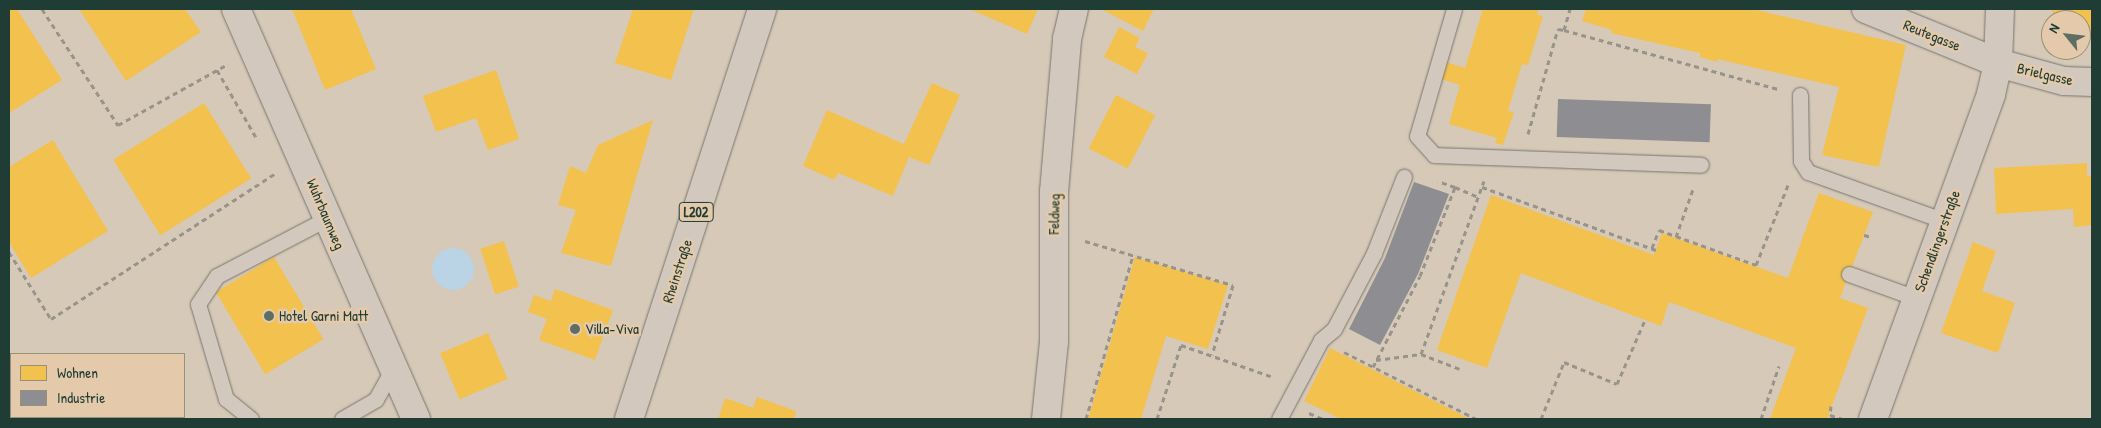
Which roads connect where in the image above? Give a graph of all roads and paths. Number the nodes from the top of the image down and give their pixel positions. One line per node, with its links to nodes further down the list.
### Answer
1 (42, 9): 12 (path)
2 (236, 9): 10 (street, Wuhrbaumweg)
3 (762, 9): 49 (street, Rheinstraße / L202)
4 (1074, 9): 27 (street, Feldweg)
5 (1454, 9): 16 (lane)
6 (1570, 9): 9 (path)
7 (1868, 9): 11 (street, Reutegasse)
8 (2000, 9): 11 (street, Schendlingerstraße)
9 (1564, 30): 14 (path); 17 (path)
10 (254, 50): 12 (path); 25 (street, Wuhrbaumweg)
11 (1998, 62): 13 (street, Brielgasse); 26 (street, Schendlingerstraße)
12 (217, 70): 15 (path)
13 (2092, 82)
14 (1800, 95): 20 (lane)
15 (262, 147)
16 (1492, 158): 17 (lane); 22 (path)
17 (1520, 159): 19 (lane)
18 (272, 164): 31 (path)
19 (1701, 165): 29 (path)
20 (1804, 168): 26 (lane); 29 (path)
21 (1404, 177): 23 (path); 36 (lane)
22 (1482, 187): 24 (path); 29 (path)
23 (1454, 188): 24 (path); 39 (path)
24 (1478, 197): 37 (path)
25 (328, 218): 42 (street, Wuhrbaumweg); 46 (lane)
26 (1945, 221): 34 (street, Schendlingerstraße)
27 (1053, 232): 32 (path); 50 (street, Feldweg)
28 (1864, 235): 30 (path)
29 (1676, 237)
30 (1872, 237)
31 (9, 252)
32 (1133, 255): 38 (path); 51 (path)
33 (1849, 274): 34 (lane)
34 (1916, 298): 58 (street, Schendlingerstraße)
35 (1645, 320): 55 (path)
36 (1321, 340): 41 (path); 44 (lane)
37 (1421, 354): 39 (path); 43 (path)
38 (1212, 355): 44 (path); 52 (path)
39 (1376, 360): 41 (path)
40 (1779, 366): 56 (path)
41 (1373, 367): 54 (path)
42 (393, 368): 47 (lane); 48 (street, Wuhrbaumweg)
43 (1460, 368)
44 (1297, 386): 53 (lane)
45 (1832, 406): 57 (path)
46 (251, 419)
47 (342, 419)
48 (416, 419)
49 (629, 419)
50 (1046, 419)
51 (1086, 419)
52 (1156, 419)
53 (1279, 419)
54 (1476, 419)
55 (1541, 419)
56 (1761, 419)
57 (1842, 419)
58 (1873, 419)

